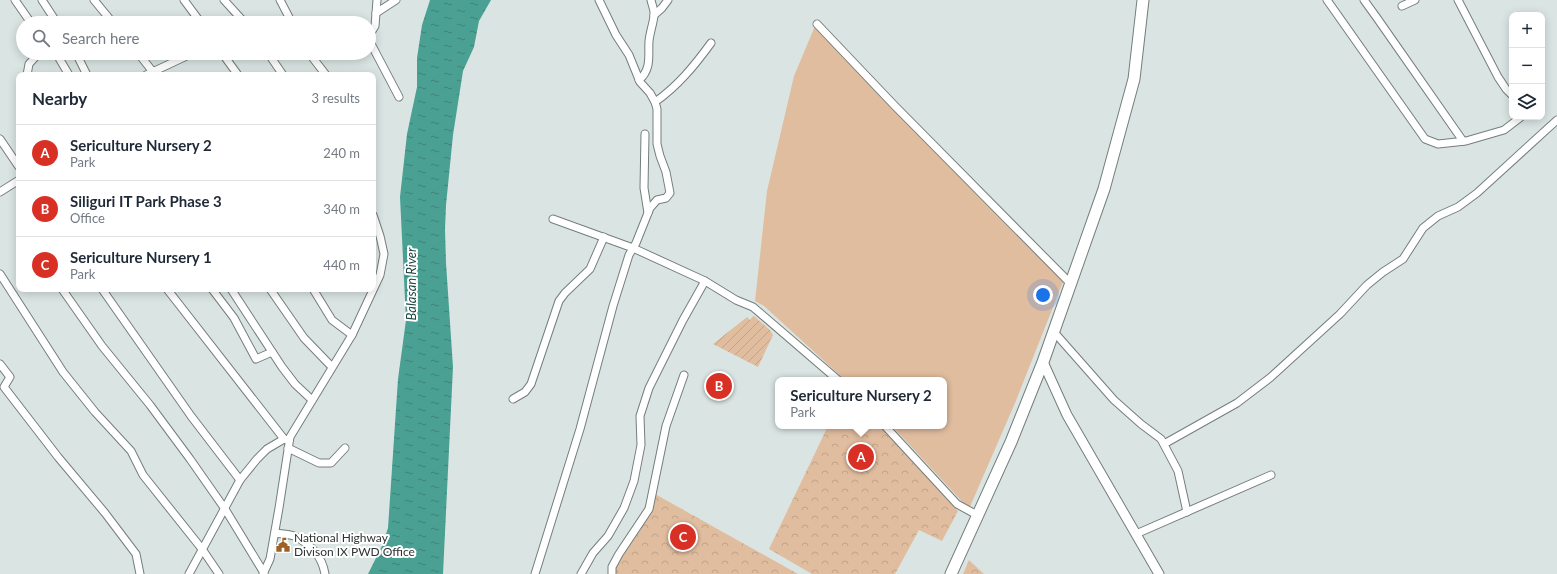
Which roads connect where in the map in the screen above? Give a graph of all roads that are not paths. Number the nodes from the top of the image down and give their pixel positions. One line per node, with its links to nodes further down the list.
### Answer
1 (15, 0): 20 (street)
2 (42, 0): 21 (street)
3 (94, 0): 22 (street)
4 (184, 0): 23 (street)
5 (224, 0): 24 (street)
6 (280, 0): 25 (street)
7 (377, 0): 18 (street)
8 (396, 0): 18 (street)
9 (599, 0): 45 (street)
10 (651, 0): 19 (street)
11 (668, 0): 19 (street)
12 (1143, 0): 65 (main road)
13 (1327, 0): 53 (street)
14 (1364, 0): 53 (street)
15 (1415, 0): 17 (street)
16 (1458, 0): 46 (street)
17 (1402, 6)
18 (376, 13): 26 (street)
19 (654, 15): 45 (street)
20 (26, 16)
21 (52, 16)
22 (107, 16)
23 (196, 16)
24 (238, 16)
25 (288, 16)
26 (376, 16)
27 (817, 24): 65 (street)
28 (710, 43): 48 (street)
29 (376, 53): 47 (street)
30 (32, 60): 38 (street)
31 (60, 60): 39 (street)
32 (80, 60): 40 (street)
33 (144, 60): 41 (street)
34 (178, 60): 41 (street)
35 (227, 60): 42 (street)
36 (273, 60): 43 (street)
37 (314, 60): 44 (street)
38 (27, 72)
39 (67, 72)
40 (86, 72)
41 (153, 72)
42 (236, 72)
43 (281, 72)
44 (324, 72)
45 (639, 80): 48 (street)
46 (1509, 92)
47 (399, 97)
48 (655, 102): 57 (street)
49 (1517, 120): 53 (street)
50 (1557, 120): 86 (street)
51 (645, 134): 57 (street)
52 (0, 139): 54 (street)
53 (1462, 141)
54 (16, 163)
55 (16, 182): 56 (street)
56 (0, 192)
57 (648, 214): 61 (street)
58 (553, 219): 60 (street)
59 (376, 224): 63 (street)
60 (604, 237): 61 (street); 82 (street)
61 (633, 248): 64 (street); 102 (street)
62 (0, 274): 96 (street)
63 (376, 281)
64 (705, 281): 81 (street); 103 (street)
65 (1070, 283): 74 (main road)
66 (64, 292): 91 (street)
67 (104, 292): 90 (street)
68 (168, 292): 85 (street)
69 (214, 292): 76 (street)
70 (233, 292): 76 (street)
71 (272, 292): 79 (street)
72 (315, 292): 75 (street)
73 (370, 292): 75 (street)
74 (1054, 332): 77 (main road); 86 (street)
75 (352, 335): 79 (street)
76 (272, 352): 83 (street)
77 (1043, 362): 93 (main road); 95 (street)
78 (0, 364): 98 (street)
79 (332, 367): 83 (street)
80 (684, 375): 104 (street)
81 (835, 377)
82 (513, 399)
83 (312, 400): 85 (street)
84 (888, 429): 93 (street)
85 (287, 439): 87 (street); 90 (street)
86 (1164, 444): 92 (street)
87 (288, 448): 88 (street); 94 (street)
88 (345, 448)
89 (1271, 475): 92 (street)
90 (240, 480): 91 (street)
91 (225, 509): 96 (street); 97 (street)
92 (1187, 512): 95 (street)
93 (977, 515): 105 (main road)
94 (275, 532): 97 (street); 101 (street)
95 (1136, 534): 106 (street)
96 (202, 549): 99 (street); 100 (street)
97 (264, 573)
98 (140, 574)
99 (189, 574)
100 (219, 574)
101 (325, 574)
102 (535, 574)
103 (581, 574)
104 (612, 574)
105 (951, 574)
106 (1159, 574)

